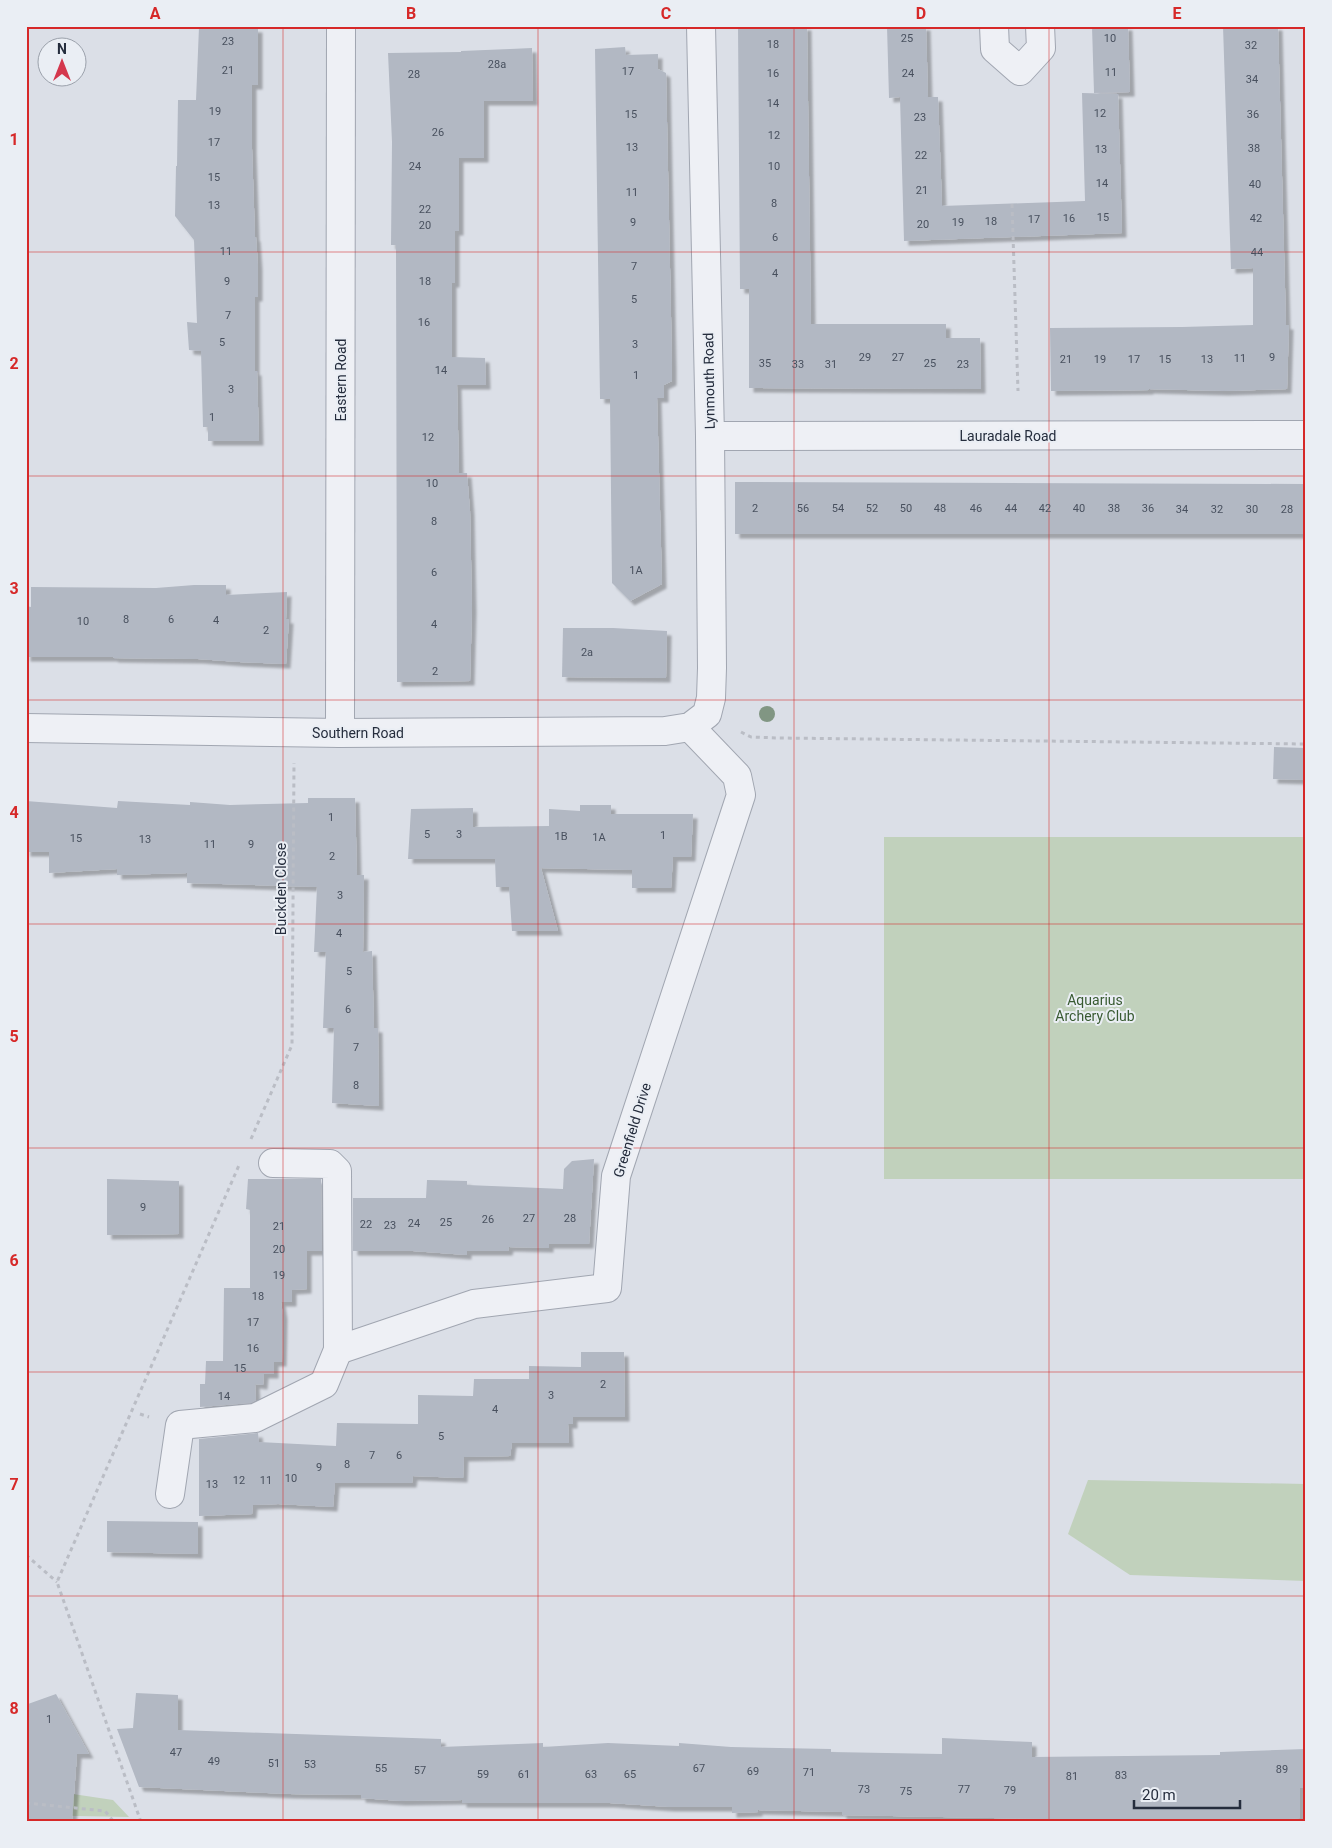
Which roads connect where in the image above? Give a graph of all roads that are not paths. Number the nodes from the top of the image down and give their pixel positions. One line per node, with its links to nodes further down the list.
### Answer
1 (341, 26): 9 (street, Eastern Road)
2 (701, 26): 6 (street, Lynmouth Road)
3 (994, 26): 4 (street)
4 (1040, 26)
5 (1306, 435): 6 (street, Lauradale Road)
6 (710, 436): 7 (street, Lynmouth Road)
7 (699, 720): 9 (street, Southern Road); 11 (street, Greenfield Drive)
8 (26, 728): 9 (street, Southern Road)
9 (340, 733)
10 (272, 1163): 11 (street)
11 (338, 1350): 12 (street)
12 (170, 1494)

